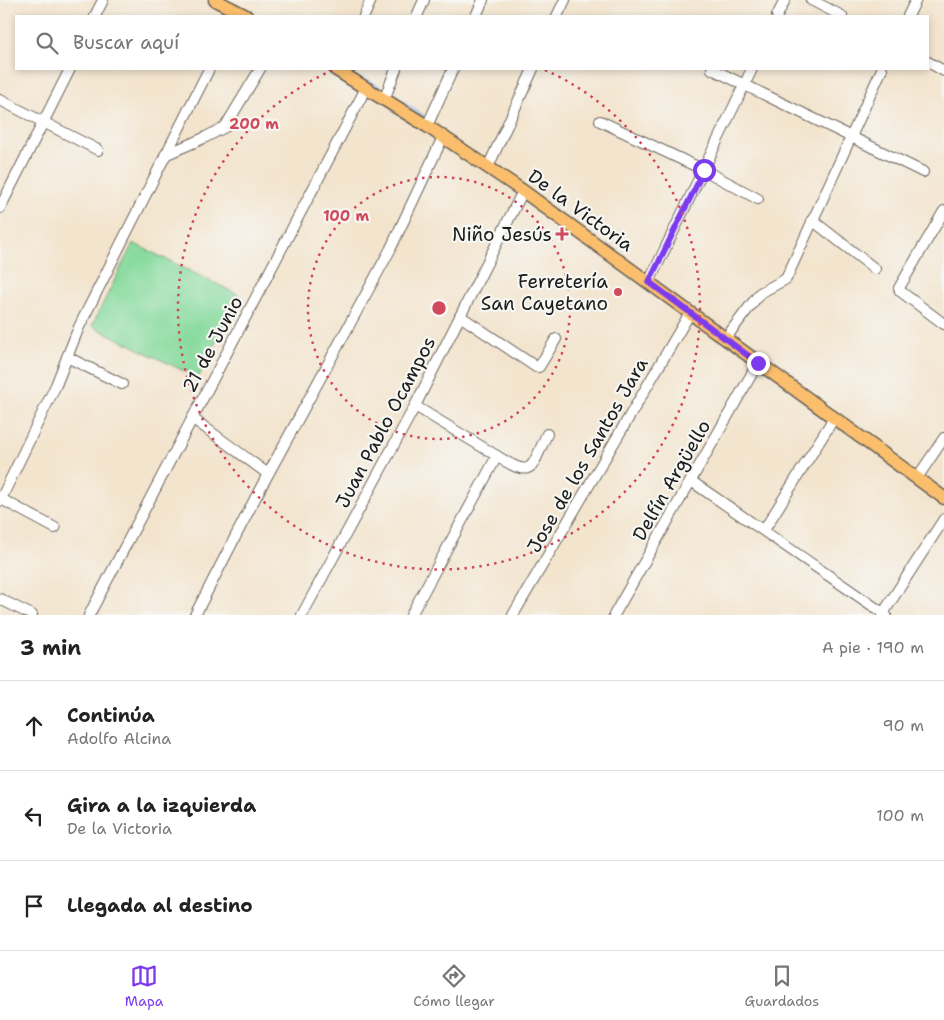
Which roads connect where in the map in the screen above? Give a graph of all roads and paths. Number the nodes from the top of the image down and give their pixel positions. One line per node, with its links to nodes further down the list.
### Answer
1 (103, 0): 10 (street)
2 (370, 0): 12 (street)
3 (424, 0): 13 (street)
4 (483, 0): 14 (street)
5 (565, 0): 15 (street)
6 (785, 0): 16 (street)
7 (811, 0): 17 (street)
8 (916, 0): 18 (street)
9 (218, 1): 11 (main road)
10 (96, 15)
11 (240, 15)
12 (364, 15)
13 (417, 15)
14 (476, 15)
15 (558, 15)
16 (778, 15)
17 (840, 15)
18 (908, 15)
19 (929, 63): 30 (street)
20 (70, 70): 36 (street)
21 (208, 70): 41 (street)
22 (259, 70): 41 (street)
23 (339, 70): 32 (main road, De la Victoria)
24 (396, 70): 34 (street)
25 (453, 70): 37 (street)
26 (533, 70): 42 (street)
27 (714, 70): 31 (street)
28 (752, 70): 31 (street)
29 (882, 70): 38 (street)
30 (944, 71)
31 (744, 85): 38 (street); 43 (street)
32 (366, 88): 34 (main road, De la Victoria); 61 (street, 21 de Junio)
33 (0, 100): 36 (street)
34 (384, 100): 37 (main road, De la Victoria)
35 (600, 121): 43 (street)
36 (44, 122): 40 (street); 47 (street)
37 (427, 126): 39 (main road, De la Victoria)
38 (850, 136): 44 (street); 49 (street)
39 (443, 137): 42 (main road, De la Victoria); 66 (street)
40 (98, 150)
41 (165, 155): 57 (street)
42 (488, 166): 45 (main road, De la Victoria)
43 (704, 170): 46 (street); 51 (street)
44 (923, 172)
45 (523, 191): 51 (main road, De la Victoria); 53 (street, Juan Pablo Ocampos)
46 (758, 199)
47 (0, 208)
48 (944, 211): 54 (street)
49 (812, 220): 50 (street); 56 (street)
50 (875, 269)
51 (649, 282): 52 (main road, De la Victoria)
52 (690, 313): 56 (main road, De la Victoria); 81 (street, Jose de los Santos Jara)
53 (460, 316): 55 (street); 60 (street, Juan Pablo Ocampos)
54 (944, 324)
55 (556, 339)
56 (725, 339): 58 (main road, De la Victoria)
57 (67, 357): 59 (street); 70 (street)
58 (758, 363): 62 (main road, De la Victoria); 68 (street, Delfín Argüello)
59 (122, 384)
60 (415, 406): 65 (street); 79 (street, Juan Pablo Ocampos)
61 (192, 418): 66 (street); 77 (street, 21 de Junio)
62 (834, 418): 67 (main road, De la Victoria); 73 (street)
63 (546, 434): 65 (street)
64 (944, 438): 67 (street)
65 (497, 456): 80 (street)
66 (268, 474): 78 (street)
67 (917, 478): 69 (main road, De la Victoria)
68 (691, 481): 73 (street); 82 (street, Delfín Argüello)
69 (943, 495)
70 (0, 500): 72 (street)
71 (944, 519): 75 (street)
72 (55, 528)
73 (764, 530): 75 (street)
74 (0, 599): 76 (street)
75 (884, 614)
76 (32, 615)
77 (89, 615)
78 (195, 615)
79 (302, 615)
80 (411, 615)
81 (513, 615)
82 (614, 615)

